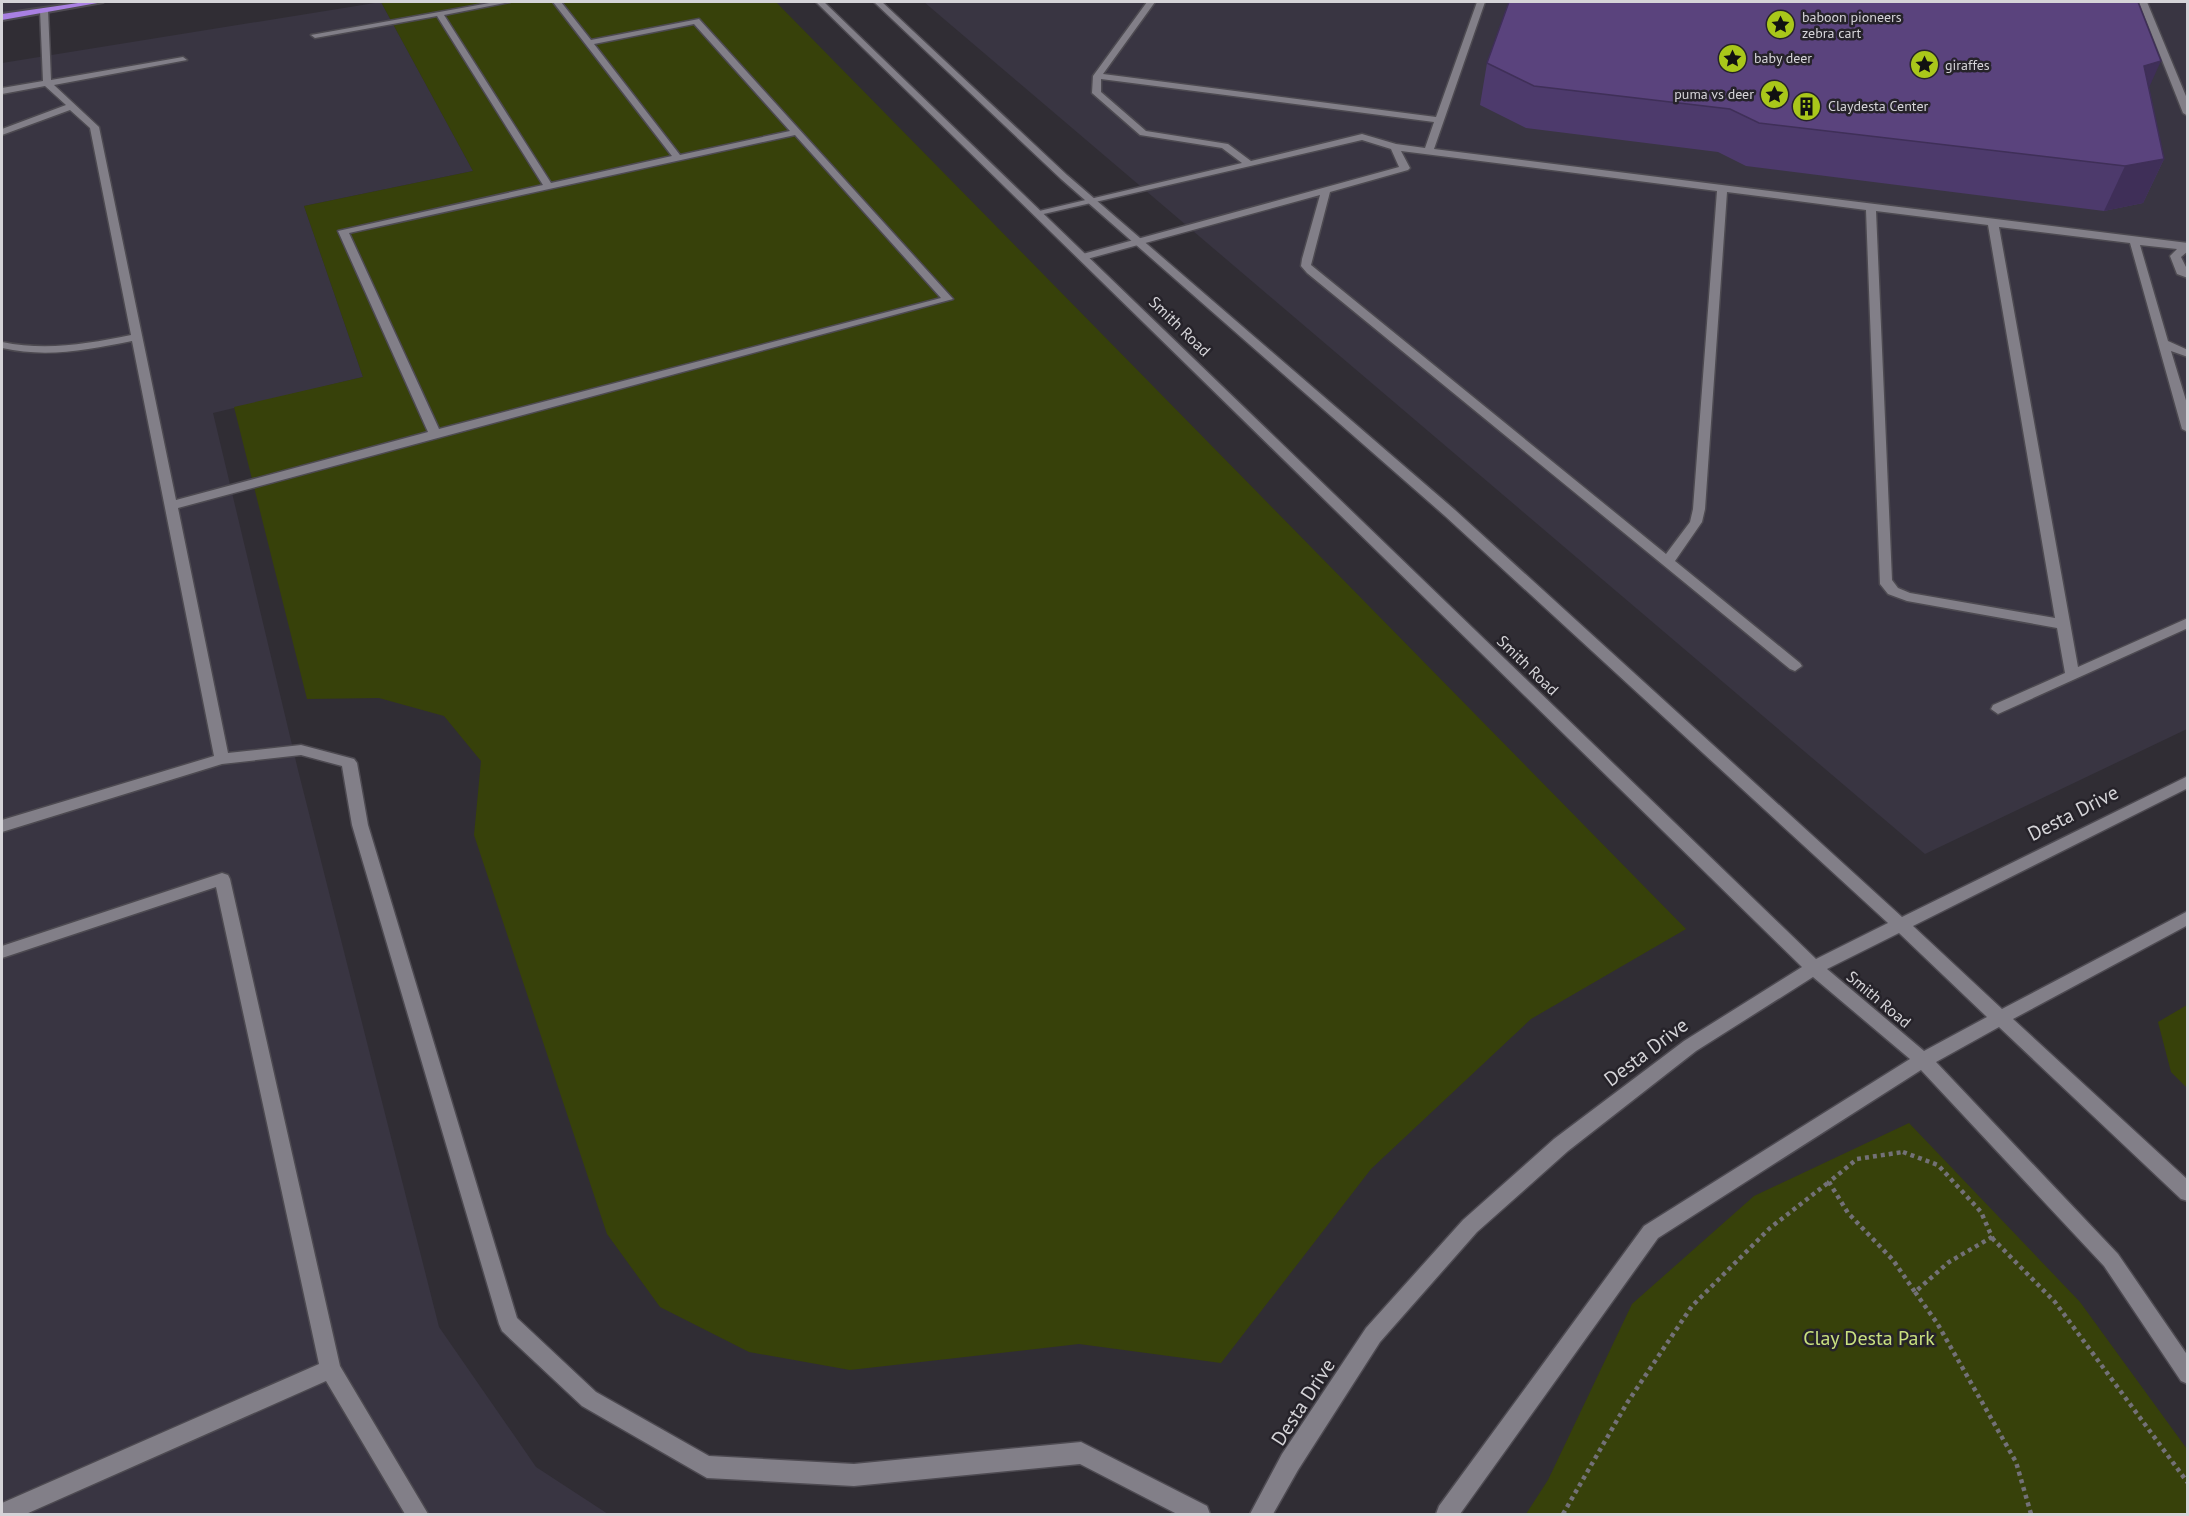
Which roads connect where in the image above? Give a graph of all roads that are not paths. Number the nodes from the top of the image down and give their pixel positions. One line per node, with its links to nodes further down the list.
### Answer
1 (99, 2): 9 (highway)
2 (506, 2): 10 (street)
3 (557, 2): 13 (street)
4 (819, 2): 32 (street, Smith Road)
5 (878, 2): 30 (street)
6 (1151, 2): 15 (street)
7 (1480, 2): 20 (street)
8 (2143, 2): 19 (street)
9 (44, 10): 11 (highway); 16 (street)
10 (439, 14): 12 (street); 27 (street)
11 (2, 17)
12 (315, 35)
13 (589, 43): 22 (street); 25 (street)
14 (183, 60): 16 (street)
15 (1096, 76): 20 (street); 26 (street)
16 (47, 83): 17 (street); 18 (street)
17 (2, 91)
18 (72, 106): 21 (street); 39 (street)
19 (2187, 113)
20 (1439, 120): 24 (street)
21 (2, 132)
22 (797, 132): 25 (street); 44 (street)
23 (1395, 147): 24 (street); 26 (street); 29 (street)
24 (1429, 151): 28 (street)
25 (678, 158): 27 (street)
26 (1250, 164): 30 (street)
27 (549, 187): 44 (street)
28 (1722, 188): 31 (street); 46 (street)
29 (1326, 190): 35 (street); 46 (street)
30 (1092, 201): 32 (street); 35 (street)
31 (1870, 207): 33 (street); 48 (street)
32 (1040, 214): 37 (street, Smith Road)
33 (1994, 223): 34 (street); 48 (street)
34 (2134, 241): 36 (street); 40 (street)
35 (1139, 242): 37 (street); 56 (street)
36 (2185, 247): 38 (street)
37 (1083, 257): 58 (street, Smith Road)
38 (2184, 273)
39 (136, 337): 41 (street); 45 (street)
40 (2166, 344): 42 (street); 43 (street)
41 (2, 345)
42 (2187, 354)
43 (2187, 429)
44 (435, 434): 45 (street)
45 (170, 506): 52 (street)
46 (1667, 562): 49 (street)
47 (2187, 622): 50 (street)
48 (2062, 624): 50 (street)
49 (1794, 666)
50 (2072, 675): 51 (street)
51 (1998, 709)
52 (222, 759): 54 (street); 66 (street)
53 (2187, 781): 56 (street, Desta Drive)
54 (2, 826)
55 (2187, 917): 59 (street)
56 (1899, 925): 58 (street, Desta Drive); 59 (street)
57 (2, 952): 62 (street)
58 (1814, 968): 60 (street, Smith Road); 67 (street, Desta Drive)
59 (2001, 1018): 60 (street); 61 (street)
60 (1923, 1060): 63 (street, Smith Road); 68 (street)
61 (2187, 1193)
62 (330, 1369): 64 (street); 65 (street)
63 (2187, 1374)
64 (2, 1514)
65 (417, 1515)
66 (1199, 1515)
67 (1261, 1515)
68 (1447, 1515)

